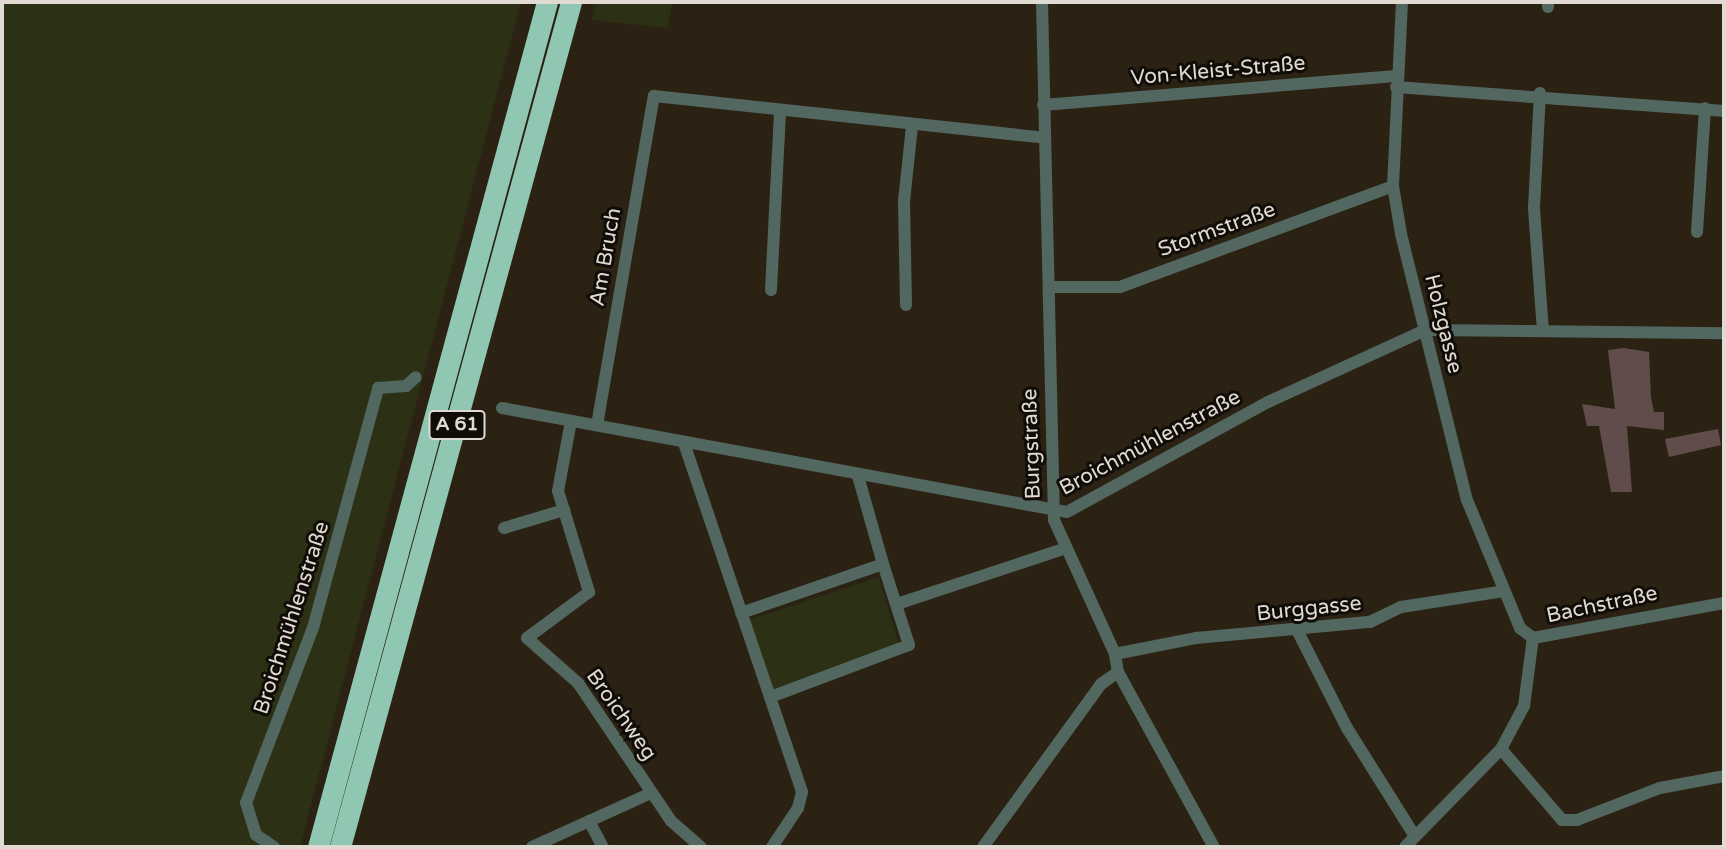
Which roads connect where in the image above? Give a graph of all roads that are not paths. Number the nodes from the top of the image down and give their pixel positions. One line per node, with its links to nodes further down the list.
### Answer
1 (547, 2): 47 (highway, A 61)
2 (571, 2): 48 (highway, A 61)
3 (1042, 2): 7 (street, Burgstraße)
4 (1402, 2): 5 (street, Holzgasse)
5 (1396, 81): 6 (street, Von-Kleist-Straße); 7 (street, Von-Kleist-Straße); 13 (street, Holzgasse)
6 (1540, 93): 8 (street, Von-Kleist-Straße); 19 (street)
7 (1043, 105): 12 (street, Burgstraße)
8 (1705, 108): 9 (street, Von-Kleist-Straße); 14 (street)
9 (1724, 111)
10 (780, 113): 11 (street); 16 (street); 24 (street, Am Bruch)
11 (912, 126): 12 (street); 17 (street)
12 (1044, 138): 15 (street, Burgstraße)
13 (1393, 186): 15 (street, Stormstraße); 18 (street, Holzgasse)
14 (1697, 232)
15 (1049, 287): 28 (street, Burgstraße)
16 (771, 290)
17 (906, 305)
18 (1425, 330): 19 (street, Broichmühlenstraße); 28 (street, Broichmühlenstraße); 32 (street, Holzgasse)
19 (1544, 331): 20 (street, Broichmühlenstraße)
20 (1724, 333)
21 (416, 377): 46 (street, Broichmühlenstraße)
22 (502, 408): 23 (street, Broichmühlenstraße)
23 (571, 421): 24 (street, Broichmühlenstraße); 27 (street, Broichweg)
24 (597, 425): 25 (street, Broichmühlenstraße)
25 (684, 443): 26 (street, Broichmühlenstraße); 35 (street)
26 (859, 476): 28 (street, Broichmühlenstraße); 31 (street)
27 (564, 510): 29 (street); 43 (street, Broichweg)
28 (1052, 512): 30 (street, Burgstraße)
29 (504, 528)
30 (1066, 548): 34 (street); 38 (street, Burgstraße)
31 (883, 564): 34 (street); 35 (street)
32 (1504, 591): 36 (street, Burggasse); 37 (street, Holzgasse)
33 (1724, 603): 37 (street, Bachstraße)
34 (897, 604): 40 (street)
35 (741, 613): 40 (street)
36 (1297, 630): 38 (street, Burggasse); 45 (street)
37 (1532, 638): 41 (street, Bachstraße)
38 (1115, 654): 39 (street, Burgstraße)
39 (1118, 672): 53 (street); 54 (street, Burgstraße)
40 (771, 697): 52 (street)
41 (1502, 749): 42 (street); 45 (street, Bachstraße)
42 (1724, 776)
43 (651, 793): 44 (street); 51 (street, Broichweg)
44 (589, 821): 49 (street); 50 (street)
45 (1413, 835): 55 (street, Bachstraße)
46 (274, 847)
47 (318, 847)
48 (340, 847)
49 (532, 847)
50 (603, 847)
51 (701, 847)
52 (772, 847)
53 (983, 847)
54 (1214, 847)
55 (1405, 847)

